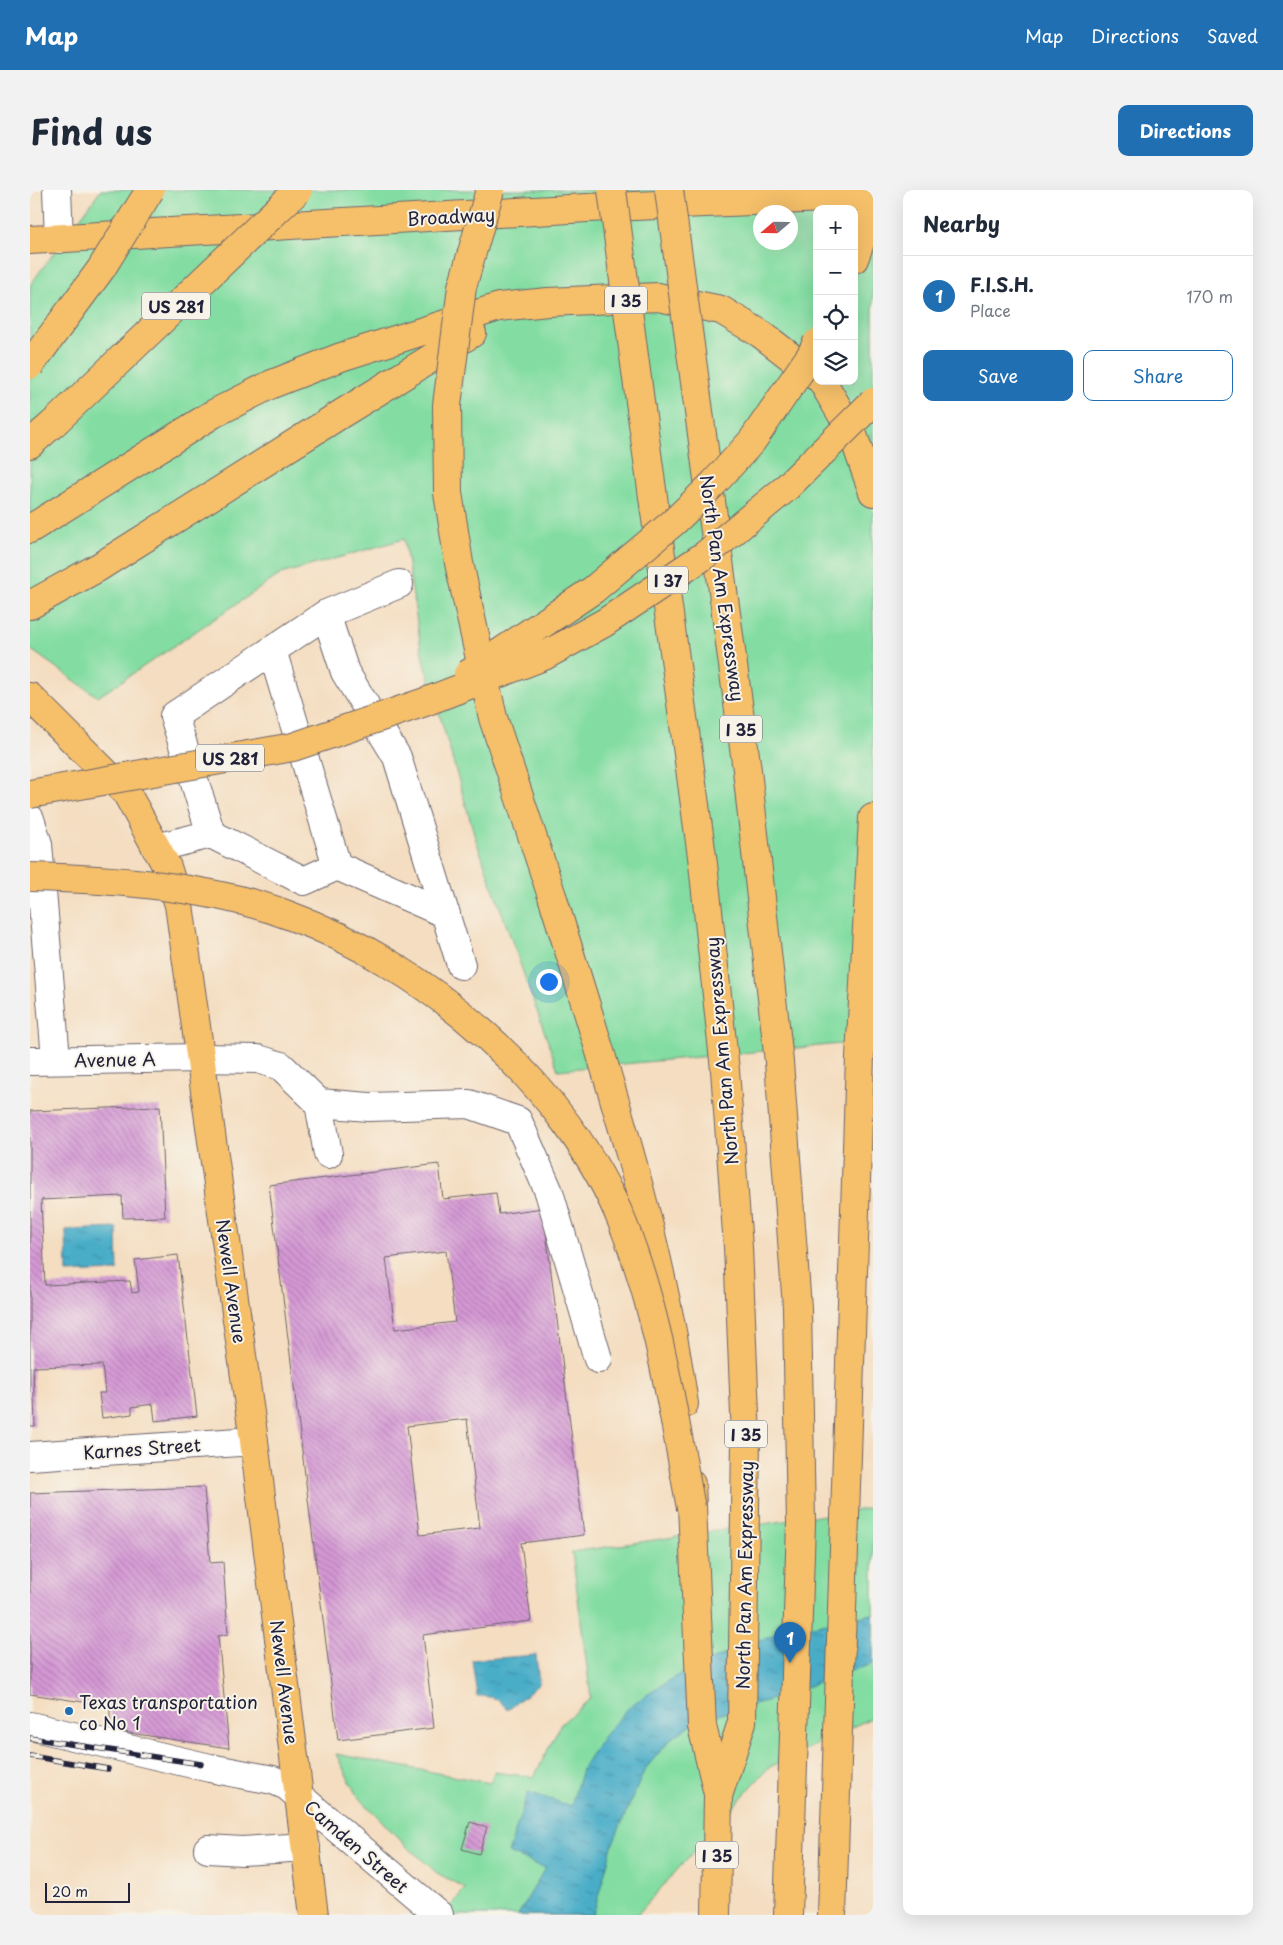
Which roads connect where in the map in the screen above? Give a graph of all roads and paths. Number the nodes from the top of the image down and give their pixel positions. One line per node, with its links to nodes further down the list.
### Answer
1 (57, 190): 9 (street)
2 (150, 190): 14 (main road, bridge)
3 (298, 190): 18 (main road, US 281, bridge)
4 (490, 190): 47 (main road, bridge)
5 (612, 190): 50 (main road, North Pan Am Expressway / I 35, bridge)
6 (669, 190): 56 (main road, North Pan Am Expressway / I 35, bridge)
7 (873, 196): 9 (main road, Broadway)
8 (873, 207): 11 (main road)
9 (59, 239): 10 (main road, Broadway)
10 (30, 240)
11 (857, 250)
12 (548, 302): 15 (main road); 19 (main road); 24 (main road)
13 (813, 351): 28 (main road, bridge)
14 (30, 365)
15 (813, 374)
16 (824, 385): 20 (main road)
17 (873, 402): 28 (main road, I 37, bridge)
18 (30, 444)
19 (122, 471): 21 (main road); 22 (main road)
20 (873, 492)
21 (30, 529)
22 (30, 545)
23 (399, 584): 25 (street)
24 (30, 605)
25 (326, 614): 26 (street); 36 (street)
26 (272, 650): 32 (street); 34 (street)
27 (30, 698): 33 (main road, Newell Avenue)
28 (425, 702): 29 (main road, US 281, bridge)
29 (30, 794)
30 (873, 818): 57 (main road)
31 (30, 819): 37 (street)
32 (212, 834): 33 (street); 34 (street)
33 (156, 848): 39 (main road, Newell Avenue)
34 (337, 866): 36 (street)
35 (30, 877): 47 (main road, bridge)
36 (446, 914): 38 (street)
37 (37, 923): 40 (street)
38 (461, 965)
39 (201, 1058): 40 (street, Avenue A); 41 (street, Avenue A); 45 (main road, Newell Avenue)
40 (43, 1060)
41 (319, 1103): 42 (street); 44 (street)
42 (328, 1154)
43 (873, 1213): 58 (main road)
44 (598, 1359)
45 (254, 1441): 46 (street, Karnes Street); 49 (main road, Newell Avenue)
46 (30, 1456)
47 (691, 1508): 50 (main road)
48 (30, 1726): 49 (street, Camden Street)
49 (299, 1795): 51 (main road, Newell Avenue); 54 (street, Camden Street)
50 (718, 1796): 55 (main road, North Pan Am Expressway / I 35)
51 (306, 1847): 52 (street); 53 (main road, Newell Avenue)
52 (208, 1850)
53 (314, 1915)
54 (439, 1915)
55 (716, 1915)
56 (788, 1915)
57 (832, 1915)
58 (846, 1915)

